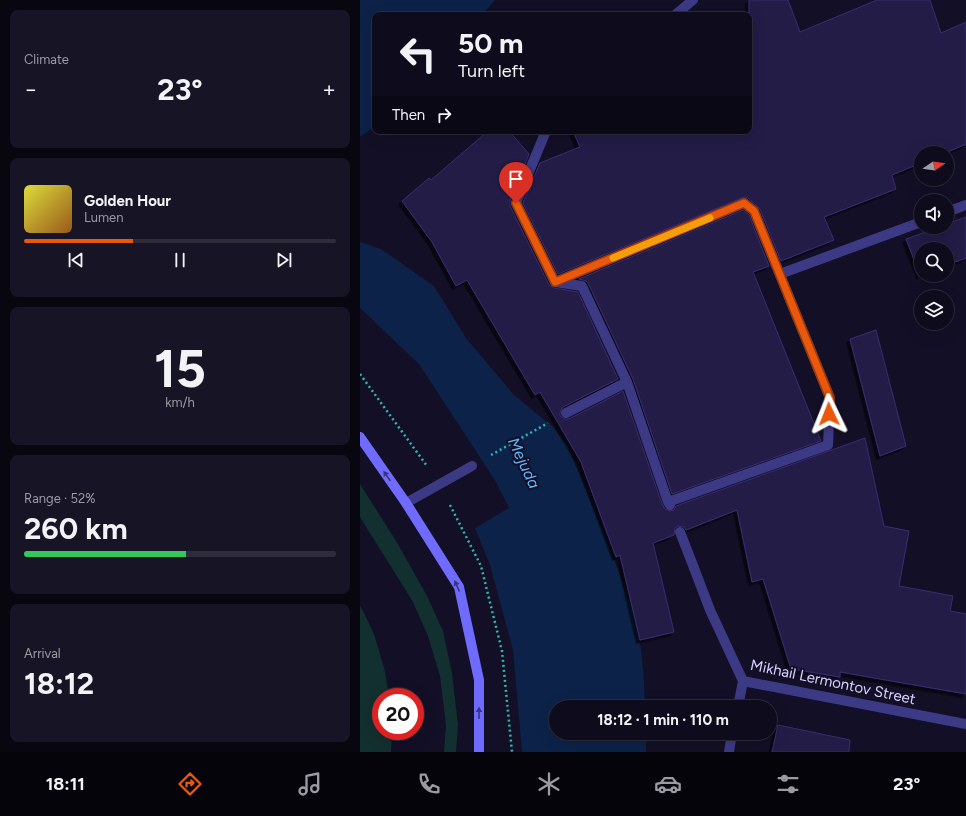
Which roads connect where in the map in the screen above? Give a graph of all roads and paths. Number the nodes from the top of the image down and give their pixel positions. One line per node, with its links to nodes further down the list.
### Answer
1 (693, 0): 2 (street)
2 (679, 12)
3 (545, 134): 8 (street)
4 (966, 205): 5 (street)
5 (954, 209)
6 (914, 225): 7 (street)
7 (780, 274): 8 (street); 9 (street)
8 (555, 282): 9 (street)
9 (627, 382): 10 (street)
10 (566, 413): 12 (path)
11 (360, 437): 13 (main road, one-way to 11)
12 (472, 466): 13 (street)
13 (406, 503): 19 (main road, one-way to 13)
14 (680, 532): 15 (street, Mikhail Lermontov Street)
15 (743, 681): 16 (street); 17 (street, Mikhail Lermontov Street)
16 (739, 700)
17 (966, 724)
18 (731, 740): 20 (street)
19 (478, 752)
20 (729, 752)

